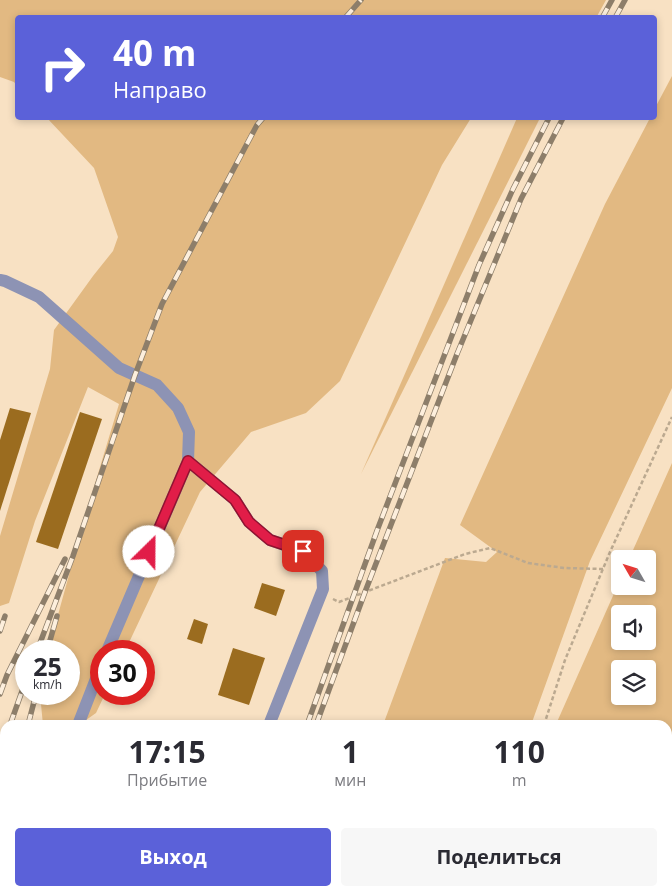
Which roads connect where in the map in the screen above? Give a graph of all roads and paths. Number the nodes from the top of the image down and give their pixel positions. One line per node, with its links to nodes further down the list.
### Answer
1 (0, 280): 3 (street)
2 (672, 417): 4 (path)
3 (188, 461): 5 (street); 6 (street)
4 (603, 569): 5 (path); 10 (path)
5 (323, 589): 9 (street)
6 (112, 640)
7 (90, 694): 8 (street)
8 (80, 720)
9 (271, 720)
10 (546, 720)

